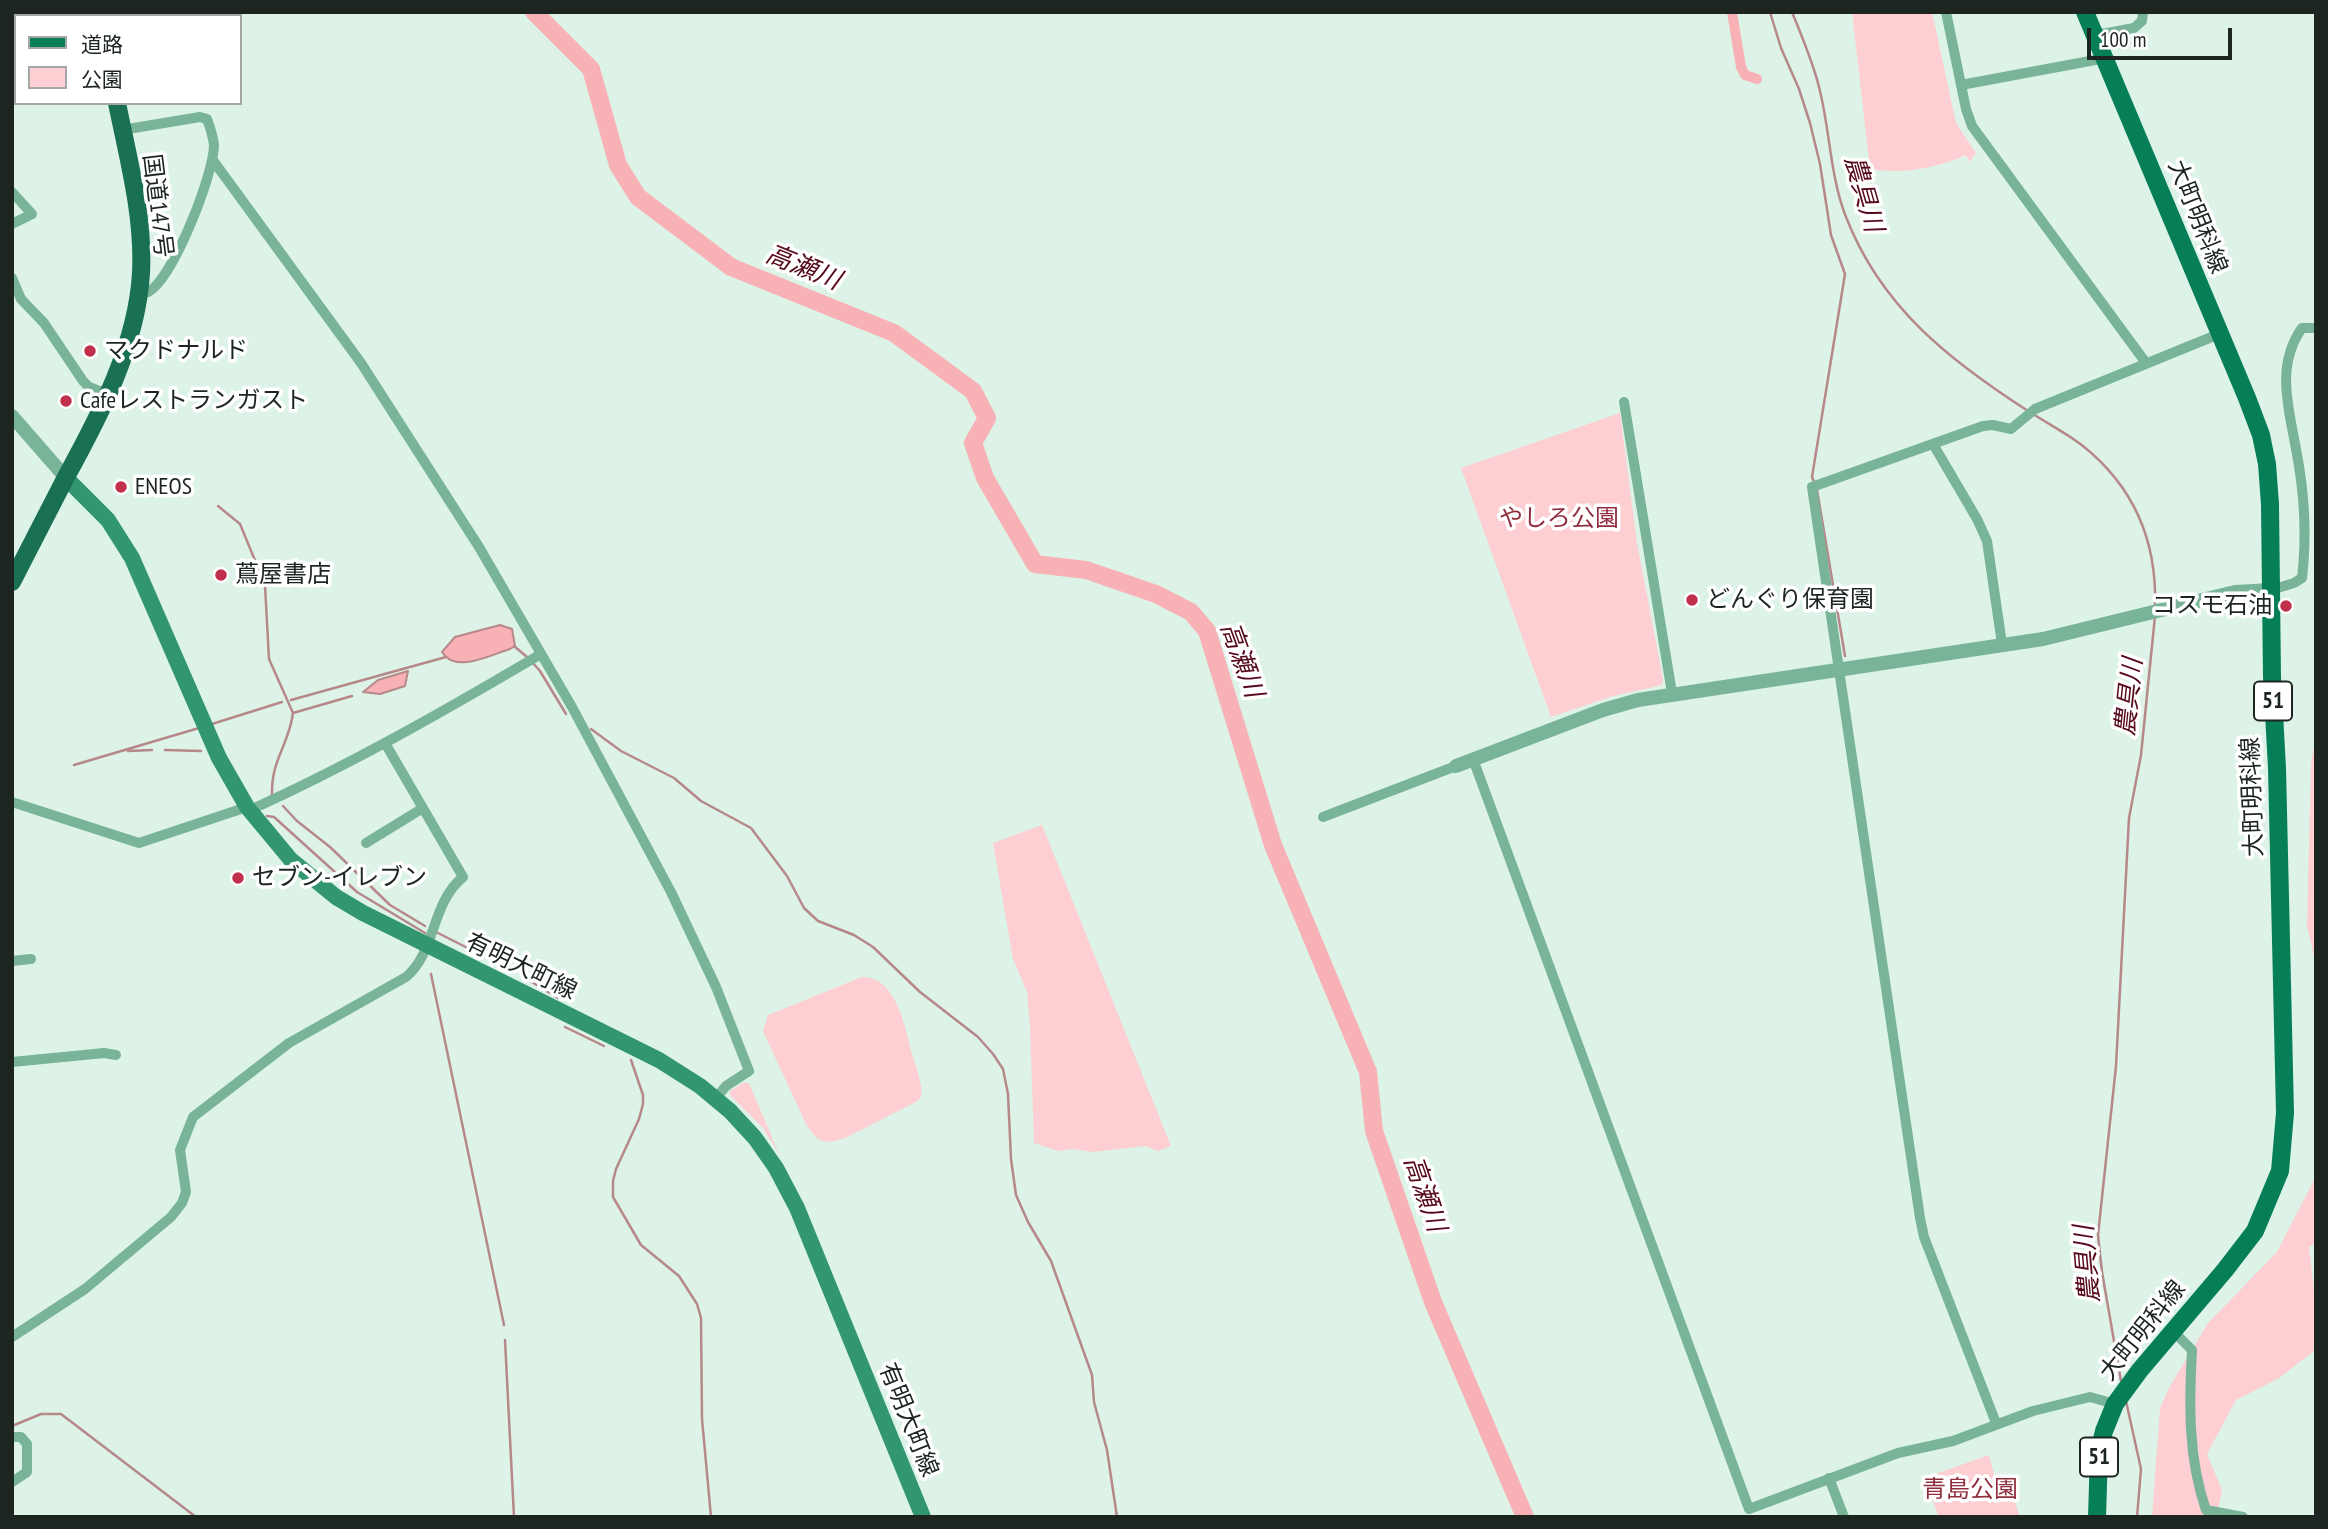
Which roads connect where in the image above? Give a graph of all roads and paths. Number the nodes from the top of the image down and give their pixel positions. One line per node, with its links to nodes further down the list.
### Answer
1 (1946, 12): 6 (street)
2 (2085, 12): 4 (main road, 大町明科線 / 51)
3 (2143, 12): 4 (street)
4 (2093, 29): 5 (main road, 大町明科線 / 51)
5 (2106, 58): 6 (street); 15 (main road, 大町明科線 / 51)
6 (1961, 85): 16 (street)
7 (117, 105): 8 (highway, 国道147号)
8 (122, 130): 9 (street); 13 (highway, 国道147号)
9 (212, 159): 13 (street); 25 (street)
10 (12, 192): 11 (street)
11 (12, 225)
12 (12, 278): 17 (street)
13 (139, 291): 17 (highway, 国道147号)
14 (2316, 328): 23 (street)
15 (2219, 334): 16 (street); 23 (main road, 大町明科線 / 51)
16 (2146, 363): 20 (street)
17 (107, 394): 21 (highway, 国道147号)
18 (1624, 402): 27 (street)
19 (12, 416): 21 (street)
20 (1933, 444): 24 (street); 26 (street)
21 (66, 478): 22 (highway, 国道147号); 32 (main road, 有明大町線)
22 (12, 582)
23 (2271, 590): 24 (street); 42 (main road, 大町明科線 / 51)
24 (2002, 644): 26 (street)
25 (541, 654): 28 (street); 41 (street)
26 (1839, 668): 27 (street); 45 (street)
27 (1672, 693): 29 (street)
28 (385, 743): 32 (street); 33 (street)
29 (1473, 760): 30 (street); 47 (street)
30 (1456, 766): 34 (street)
31 (12, 802): 32 (street)
32 (249, 808): 36 (main road, 有明大町線)
33 (423, 808): 35 (street); 36 (street)
34 (1323, 817)
35 (366, 844)
36 (426, 946): 41 (main road, 有明大町線); 43 (street)
37 (30, 959): 38 (street)
38 (12, 961)
39 (117, 1055): 40 (street)
40 (12, 1062)
41 (716, 1098): 49 (main road, 有明大町線)
42 (2174, 1331): 44 (main road, 大町明科線 / 51); 52 (street)
43 (12, 1337)
44 (2116, 1402): 45 (street); 51 (main road, 大町明科線 / 51)
45 (1996, 1423): 47 (street)
46 (12, 1437): 48 (street)
47 (1829, 1478): 50 (street)
48 (12, 1482)
49 (923, 1517)
50 (1844, 1517)
51 (2097, 1517)
52 (2243, 1517)

